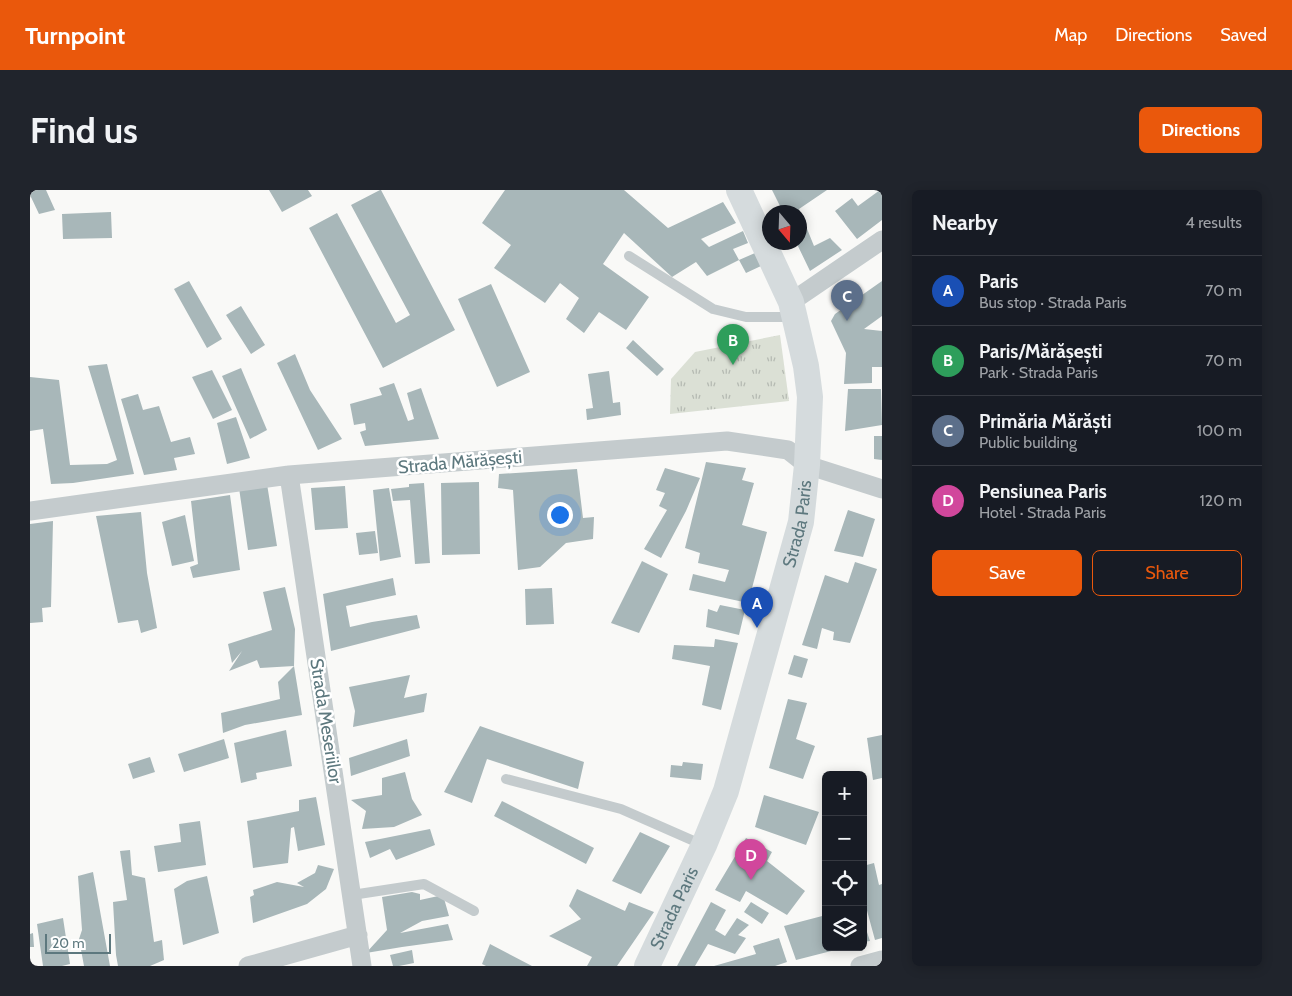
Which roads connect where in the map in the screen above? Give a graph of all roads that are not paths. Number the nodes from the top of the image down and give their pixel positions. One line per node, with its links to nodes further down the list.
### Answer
1 (739, 190): 4 (street, Strada Paris)
2 (882, 240): 4 (street)
3 (629, 256): 4 (lane)
4 (793, 310): 5 (street, Strada Paris)
5 (807, 465): 6 (street, Strada Mărășești); 7 (street, Strada Mărășești); 10 (street, Strada Paris)
6 (289, 475): 8 (street, Strada Mărășești); 11 (street, Strada Meseriilor)
7 (882, 489)
8 (30, 511)
9 (506, 779): 10 (lane)
10 (704, 845): 17 (street, Strada Paris)
11 (352, 895): 12 (lane); 13 (street, Strada Meseriilor)
12 (474, 910)
13 (358, 935): 15 (street); 16 (street, Strada Meseriilor)
14 (882, 960): 18 (street)
15 (248, 966)
16 (362, 966)
17 (647, 966)
18 (860, 966)

